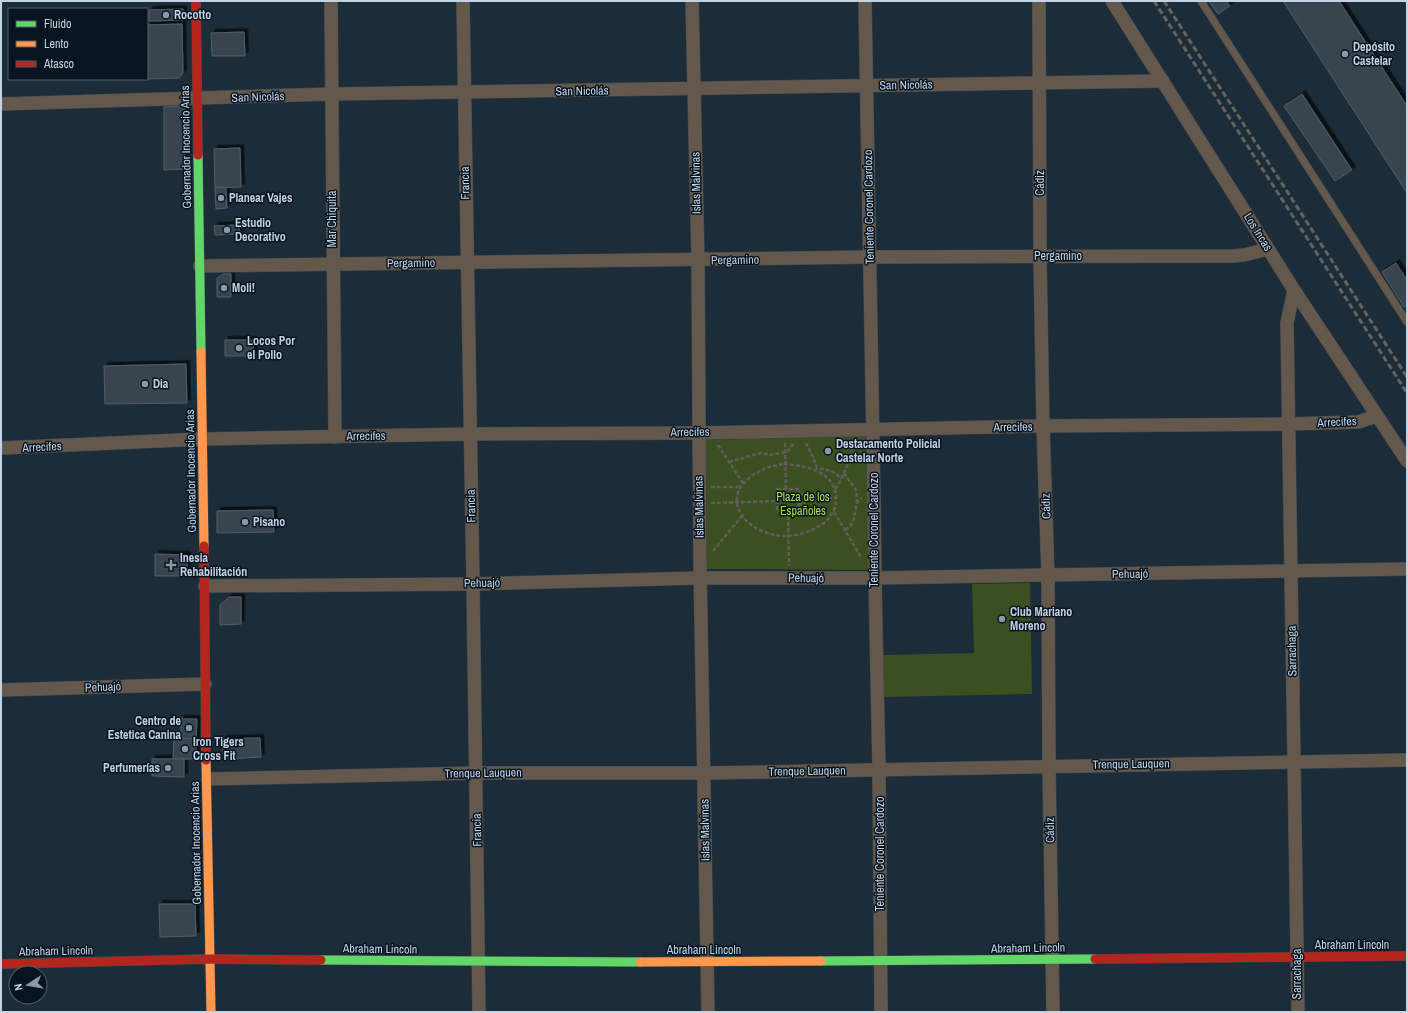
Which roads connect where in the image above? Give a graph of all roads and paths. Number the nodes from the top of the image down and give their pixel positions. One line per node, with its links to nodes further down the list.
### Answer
1 (196, 1): 15 (street, Gobernador Inocencio Arias)
2 (331, 1): 14 (street, Mar Chiquita)
3 (463, 1): 13 (street, Francia)
4 (692, 1): 12 (street, Islas Malvinas)
5 (865, 1): 11 (street, Teniente Coronel Cardozo)
6 (1039, 1): 10 (street, Cádiz)
7 (1112, 1): 9 (street, Los Incas)
8 (1201, 1): 25 (lane)
9 (1163, 81): 10 (street, San Nicolás); 17 (street, Los Incas)
10 (1040, 84): 11 (street, San Nicolás); 18 (street, Cádiz)
11 (867, 86): 12 (street, San Nicolás); 19 (street, Teniente Coronel Cardozo)
12 (694, 90): 13 (street, San Nicolás); 20 (street, Islas Malvinas)
13 (463, 92): 14 (street, San Nicolás); 21 (street, Francia)
14 (332, 94): 15 (street, San Nicolás); 22 (street, Mar Chiquita)
15 (198, 99): 16 (street, San Nicolás); 23 (street, Gobernador Inocencio Arias)
16 (1, 104)
17 (1268, 249): 18 (street, Pergamino); 24 (street, Los Incas)
18 (1040, 256): 19 (street, Pergamino); 28 (street, Cádiz)
19 (870, 257): 20 (street, Pergamino); 31 (street, Teniente Coronel Cardozo)
20 (698, 260): 21 (street, Pergamino); 32 (street, Islas Malvinas)
21 (467, 262): 22 (street, Pergamino); 33 (street, Francia)
22 (333, 264): 23 (street, Pergamino); 34 (street, Mar Chiquita)
23 (200, 266): 35 (street, Gobernador Inocencio Arias)
24 (1294, 290): 26 (street, Los Incas); 27 (street, Sarrachaga)
25 (1407, 322)
26 (1377, 416): 27 (street, Arrecifes); 40 (street, Los Incas)
27 (1289, 424): 28 (street, Arrecifes); 67 (street, Sarrachaga)
28 (1043, 426): 31 (street, Arrecifes); 68 (street, Cádiz)
29 (785, 430): 30 (street, Arrecifes); 32 (street, Arrecifes); 39 (path)
30 (856, 430): 31 (street, Arrecifes); 43 (path)
31 (873, 430): 53 (street, Teniente Coronel Cardozo)
32 (704, 432): 33 (street, Arrecifes); 41 (path); 46 (street, Islas Malvinas)
33 (470, 434): 34 (street, Arrecifes); 71 (street, Francia)
34 (334, 437): 35 (street, Arrecifes)
35 (203, 439): 38 (street, Arrecifes); 72 (street, Gobernador Inocencio Arias)
36 (802, 441): 44 (path)
37 (797, 442): 39 (path)
38 (1, 448)
39 (785, 452): 41 (path); 42 (path)
40 (1407, 460)
41 (730, 462): 45 (path)
42 (786, 464): 45 (path); 48 (path); 49 (path)
43 (844, 473): 44 (path); 57 (path)
44 (841, 479): 49 (path)
45 (743, 483): 47 (path)
46 (699, 487): 47 (path); 56 (street, Islas Malvinas)
47 (740, 487): 55 (path)
48 (786, 489): 50 (path); 54 (path)
49 (834, 489): 51 (path)
50 (799, 494): 52 (path); 58 (path)
51 (836, 498): 52 (path); 60 (path)
52 (804, 499): 58 (path)
53 (874, 499): 57 (path); 70 (street, Teniente Coronel Cardozo)
54 (777, 501): 55 (path); 59 (path)
55 (737, 502): 56 (path); 61 (path)
56 (699, 503): 66 (street, Islas Malvinas)
57 (857, 503): 62 (path)
58 (799, 504): 59 (path)
59 (788, 510): 63 (path)
60 (833, 511): 62 (path); 63 (path)
61 (742, 516): 63 (path); 66 (path)
62 (845, 530): 64 (path)
63 (788, 536): 69 (path)
64 (861, 557)
65 (1407, 569): 67 (street, Pehuajó)
66 (700, 572): 69 (street, Pehuajó); 71 (street, Pehuajó); 80 (street, Islas Malvinas)
67 (1291, 572): 68 (street, Pehuajó); 76 (street, Sarrachaga)
68 (1048, 576): 70 (street, Pehuajó); 77 (street, Cádiz)
69 (789, 578): 70 (street, Pehuajó)
70 (875, 578): 78 (street, Teniente Coronel Cardozo)
71 (473, 584): 72 (street, Pehuajó); 79 (street, Francia)
72 (205, 586): 73 (street, Gobernador Inocencio Arias)
73 (205, 684): 74 (street, Pehuajó); 81 (street, Gobernador Inocencio Arias)
74 (1, 690)
75 (1407, 760): 76 (street, Trenque Lauquen)
76 (1295, 762): 77 (street, Trenque Lauquen); 83 (street, Sarrachaga)
77 (1049, 766): 78 (street, Trenque Lauquen); 85 (street, Cádiz)
78 (879, 770): 80 (street, Trenque Lauquen); 86 (street, Teniente Coronel Cardozo)
79 (476, 773): 80 (street, Trenque Lauquen); 81 (street, Trenque Lauquen); 87 (street, Francia)
80 (704, 773): 88 (street, Islas Malvinas)
81 (208, 779): 84 (street, Gobernador Inocencio Arias)
82 (1407, 956): 83 (street, Abraham Lincoln)
83 (1297, 957): 85 (street, Abraham Lincoln); 95 (street, Sarrachaga)
84 (210, 959): 87 (street, Abraham Lincoln); 89 (street, Abraham Lincoln); 90 (street, Gobernador Inocencio Arias)
85 (1052, 959): 86 (street, Abraham Lincoln); 94 (street, Cádiz)
86 (880, 961): 88 (street, Abraham Lincoln); 93 (street, Teniente Coronel Cardozo)
87 (478, 962): 88 (street, Abraham Lincoln); 91 (street, Francia)
88 (708, 962): 92 (street, Islas Malvinas)
89 (1, 964)
90 (211, 1012)
91 (479, 1012)
92 (708, 1012)
93 (880, 1012)
94 (1053, 1012)
95 (1298, 1012)

